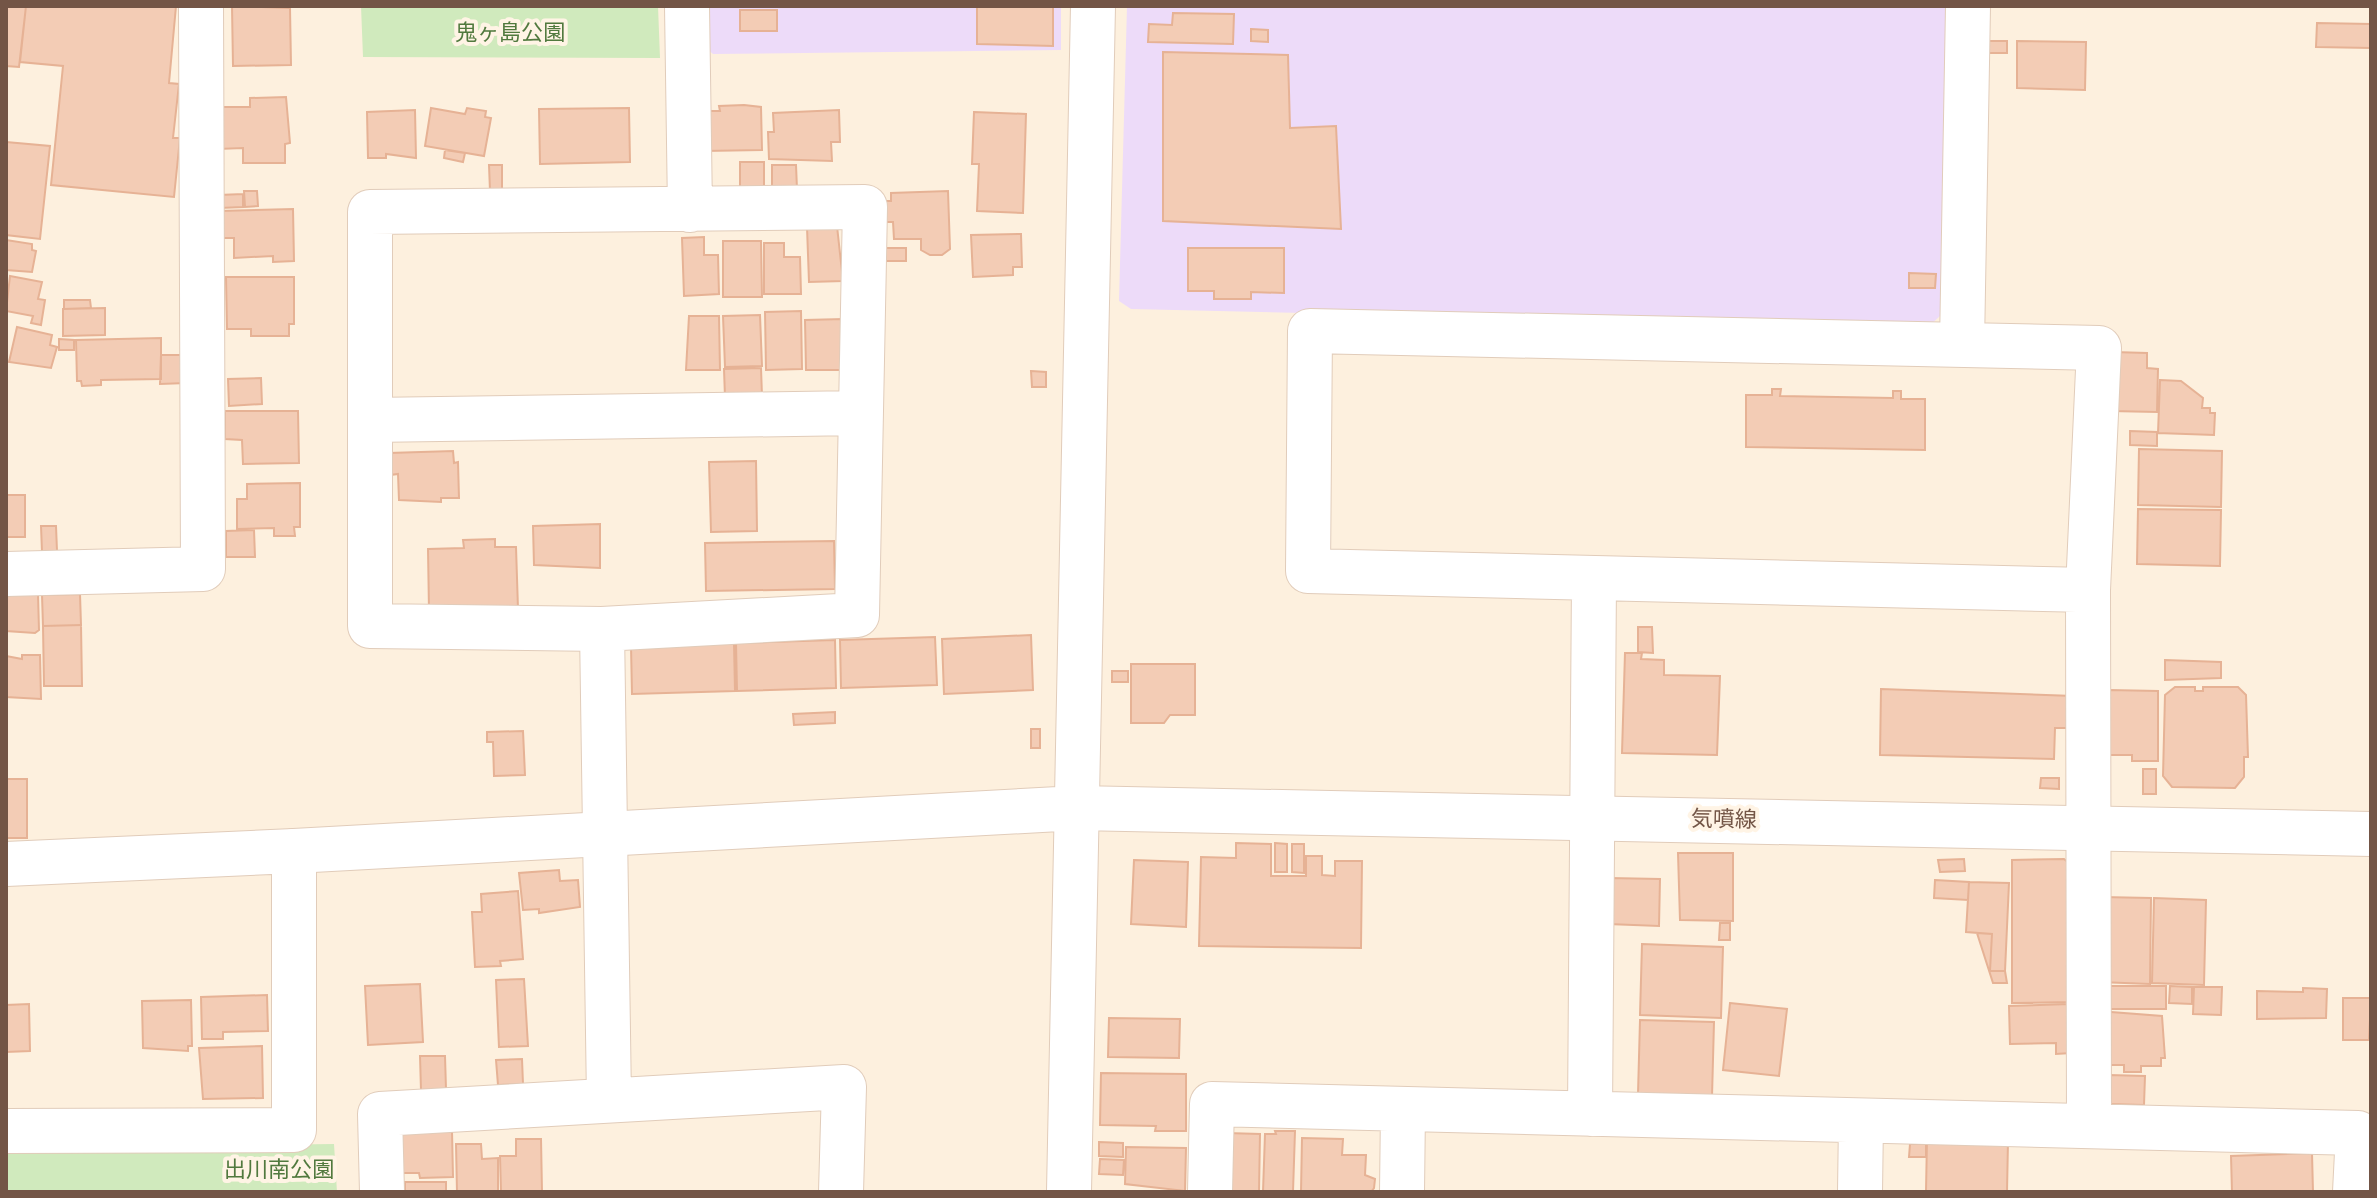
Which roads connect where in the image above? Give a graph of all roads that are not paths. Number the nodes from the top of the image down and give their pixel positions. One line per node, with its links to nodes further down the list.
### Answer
1 (201, 6): 9 (street)
2 (687, 6): 5 (street)
3 (1093, 6): 13 (street)
4 (1968, 6): 6 (street)
5 (690, 210): 7 (street); 8 (street)
6 (1962, 345): 10 (street); 11 (street)
7 (860, 413): 8 (street); 12 (street)
8 (370, 420): 12 (street)
9 (6, 574)
10 (1594, 580): 11 (street); 14 (street)
11 (2088, 590): 15 (street)
12 (602, 629): 16 (street)
13 (1077, 808): 14 (street, 気噴線); 16 (street, 気噴線); 28 (street)
14 (1595, 816): 15 (street, 気噴線); 22 (street)
15 (2090, 828): 17 (street, 気噴線); 24 (street)
16 (604, 832): 18 (street, 気噴線); 20 (street)
17 (2371, 834)
18 (294, 851): 19 (street, 気噴線); 25 (street)
19 (6, 864)
20 (609, 1100): 26 (street); 27 (street)
21 (1403, 1109): 22 (street); 29 (street); 30 (street)
22 (1590, 1114): 23 (street)
23 (1861, 1121): 24 (street); 31 (street)
24 (2089, 1126): 32 (street)
25 (6, 1131)
26 (382, 1192)
27 (841, 1192)
28 (1069, 1192)
29 (1210, 1192)
30 (1402, 1192)
31 (1860, 1192)
32 (2355, 1192)

